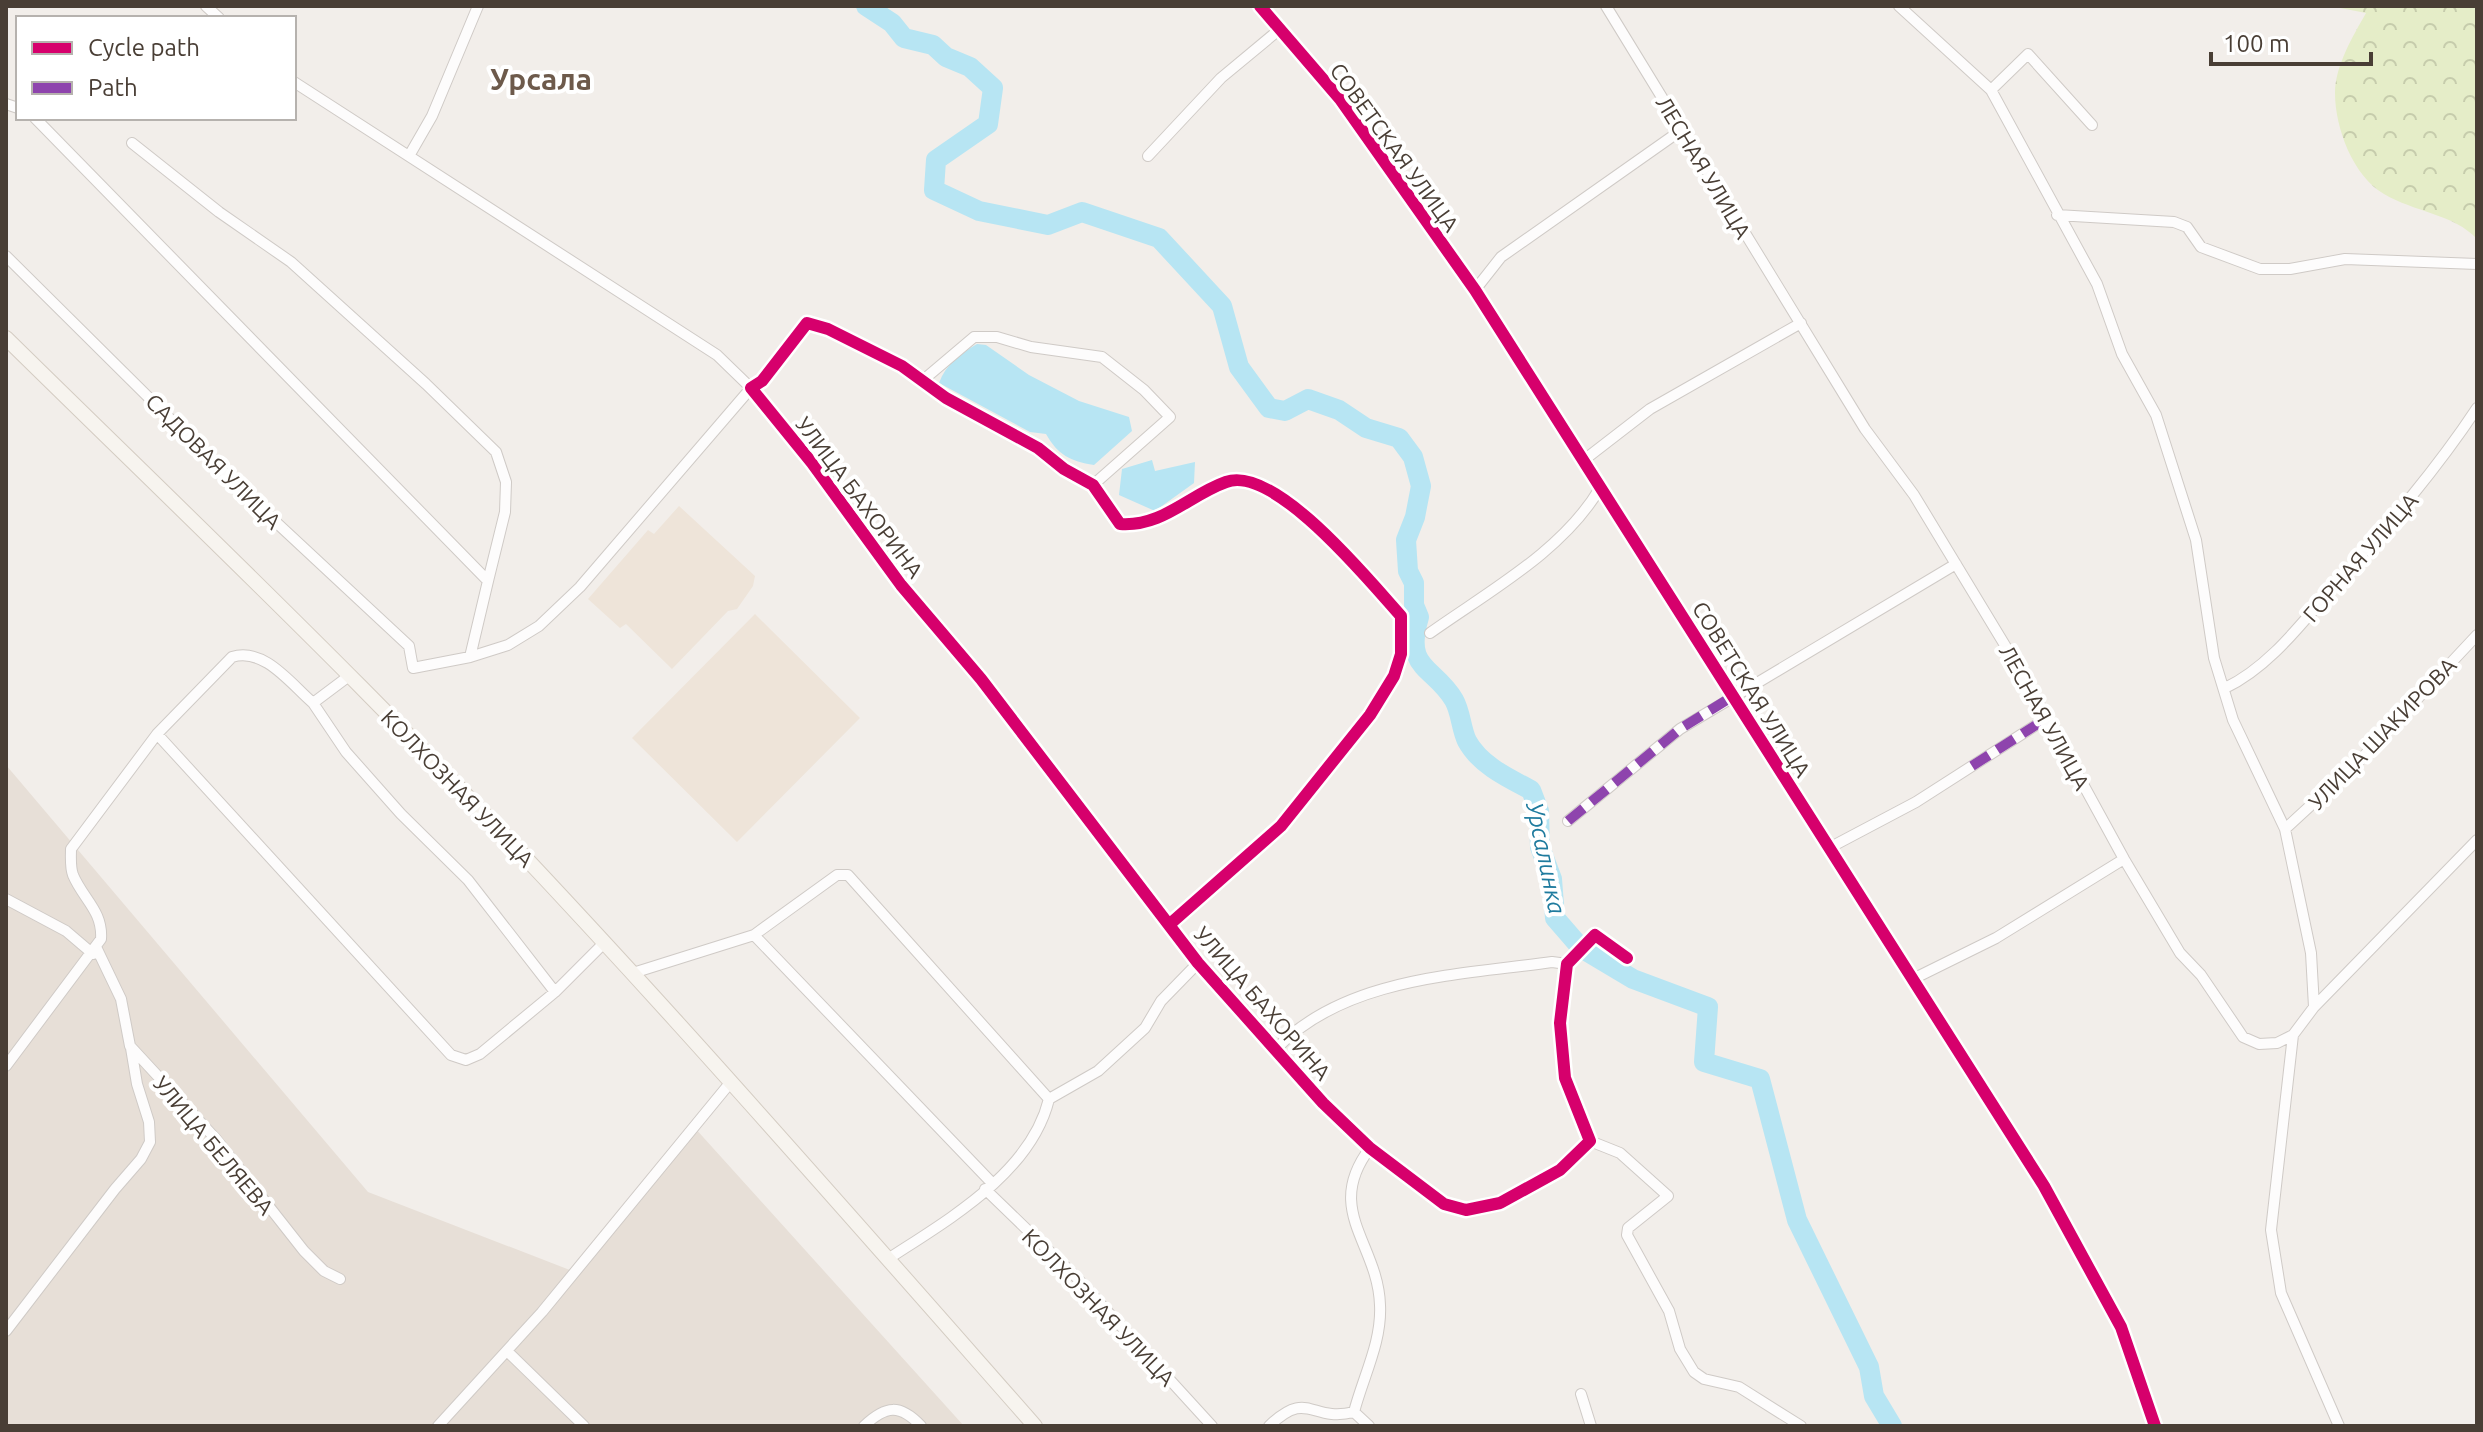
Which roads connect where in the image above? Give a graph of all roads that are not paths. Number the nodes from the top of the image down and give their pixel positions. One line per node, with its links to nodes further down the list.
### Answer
1 (478, 6): 12 (street)
2 (1260, 6): 5 (street, СОВЕТСКАЯ УЛИЦА)
3 (1606, 6): 10 (street, ЛЕСНАЯ УЛИЦА)
4 (1899, 6): 7 (street)
5 (1280, 29): 13 (street); 17 (street, СОВЕТСКАЯ УЛИЦА)
6 (296, 83): 12 (street, УЛИЦА БАХОРИНА)
7 (1991, 90): 9 (street); 14 (street)
8 (37, 120): 27 (street)
9 (2092, 125)
10 (1680, 131): 17 (street); 18 (street, ЛЕСНАЯ УЛИЦА)
11 (132, 143): 27 (street)
12 (409, 156): 21 (street, УЛИЦА БАХОРИНА)
13 (1148, 156)
14 (2057, 215): 16 (street); 32 (street)
15 (6, 256): 30 (street, САДОВАЯ УЛИЦА)
16 (2477, 264)
17 (1475, 290): 23 (street, СОВЕТСКАЯ УЛИЦА)
18 (1801, 323): 23 (street); 26 (street, ЛЕСНАЯ УЛИЦА)
19 (6, 338): 31 (street, КОЛХОЗНАЯ УЛИЦА)
20 (922, 381): 21 (street); 24 (street); 24 (street)
21 (751, 388): 30 (street); 43 (street, УЛИЦА БАХОРИНА)
22 (2477, 408): 32 (street, ГОРНАЯ УЛИЦА)
23 (1584, 460): 25 (street, СОВЕТСКАЯ УЛИЦА)
24 (1093, 485): 43 (street)
25 (1600, 488): 28 (street); 33 (street, СОВЕТСКАЯ УЛИЦА)
26 (1956, 564): 33 (street); 35 (street, ЛЕСНАЯ УЛИЦА)
27 (488, 581): 30 (street)
28 (1430, 633)
29 (2477, 635): 38 (street, УЛИЦА ШАКИРОВА)
30 (470, 657)
31 (349, 676): 34 (street); 45 (street, КОЛХОЗНАЯ УЛИЦА)
32 (2225, 688): 38 (street)
33 (1733, 696): 37 (street); 40 (street, СОВЕТСКАЯ УЛИЦА)
34 (313, 703): 36 (street); 52 (street)
35 (2047, 718): 40 (street); 41 (street, ЛЕСНАЯ УЛИЦА)
36 (157, 734): 46 (street); 52 (street)
37 (1568, 821)
38 (2285, 829): 53 (street)
39 (2477, 840): 53 (street)
40 (1829, 848): 51 (street, СОВЕТСКАЯ УЛИЦА)
41 (2124, 859): 51 (street); 54 (street, ЛЕСНАЯ УЛИЦА)
42 (6, 899): 46 (street)
43 (1170, 924): 48 (street, УЛИЦА БАХОРИНА)
44 (754, 935): 50 (street); 59 (street); 62 (street, КОЛХОЗНАЯ УЛИЦА)
45 (604, 943): 50 (street, КОЛХОЗНАЯ УЛИЦА); 52 (street)
46 (95, 951): 55 (street); 57 (street)
47 (1627, 958): 49 (street)
48 (1198, 963): 56 (street, УЛИЦА БАХОРИНА); 59 (street)
49 (1567, 964): 56 (street); 60 (street)
50 (633, 973): 58 (street, КОЛХОЗНАЯ УЛИЦА)
51 (1913, 979): 79 (street, СОВЕТСКАЯ УЛИЦА)
52 (555, 992)
53 (2314, 1007): 54 (street)
54 (2293, 1035): 80 (street)
55 (130, 1046): 64 (street, УЛИЦА БЕЛЯЕВА); 65 (street)
56 (1276, 1049): 61 (street, УЛИЦА БАХОРИНА)
57 (6, 1066)
58 (730, 1083): 63 (street, КОЛХОЗНАЯ УЛИЦА); 66 (street)
59 (1049, 1099): 62 (street)
60 (1590, 1141): 61 (street, УЛИЦА БАХОРИНА); 78 (street)
61 (1370, 1148): 68 (street)
62 (988, 1186): 63 (street); 74 (street, КОЛХОЗНАЯ УЛИЦА)
63 (888, 1259): 73 (street, КОЛХОЗНАЯ УЛИЦА)
64 (340, 1279)
65 (6, 1331)
66 (507, 1351): 69 (street); 70 (street)
67 (1581, 1394): 77 (street)
68 (1354, 1412): 75 (street); 76 (street)
69 (438, 1426)
70 (584, 1426)
71 (864, 1426): 72 (street)
72 (921, 1426)
73 (1035, 1426)
74 (1212, 1426)
75 (1269, 1426)
76 (1369, 1426)
77 (1591, 1426)
78 (1801, 1426)
79 (2155, 1426)
80 (2339, 1426)

